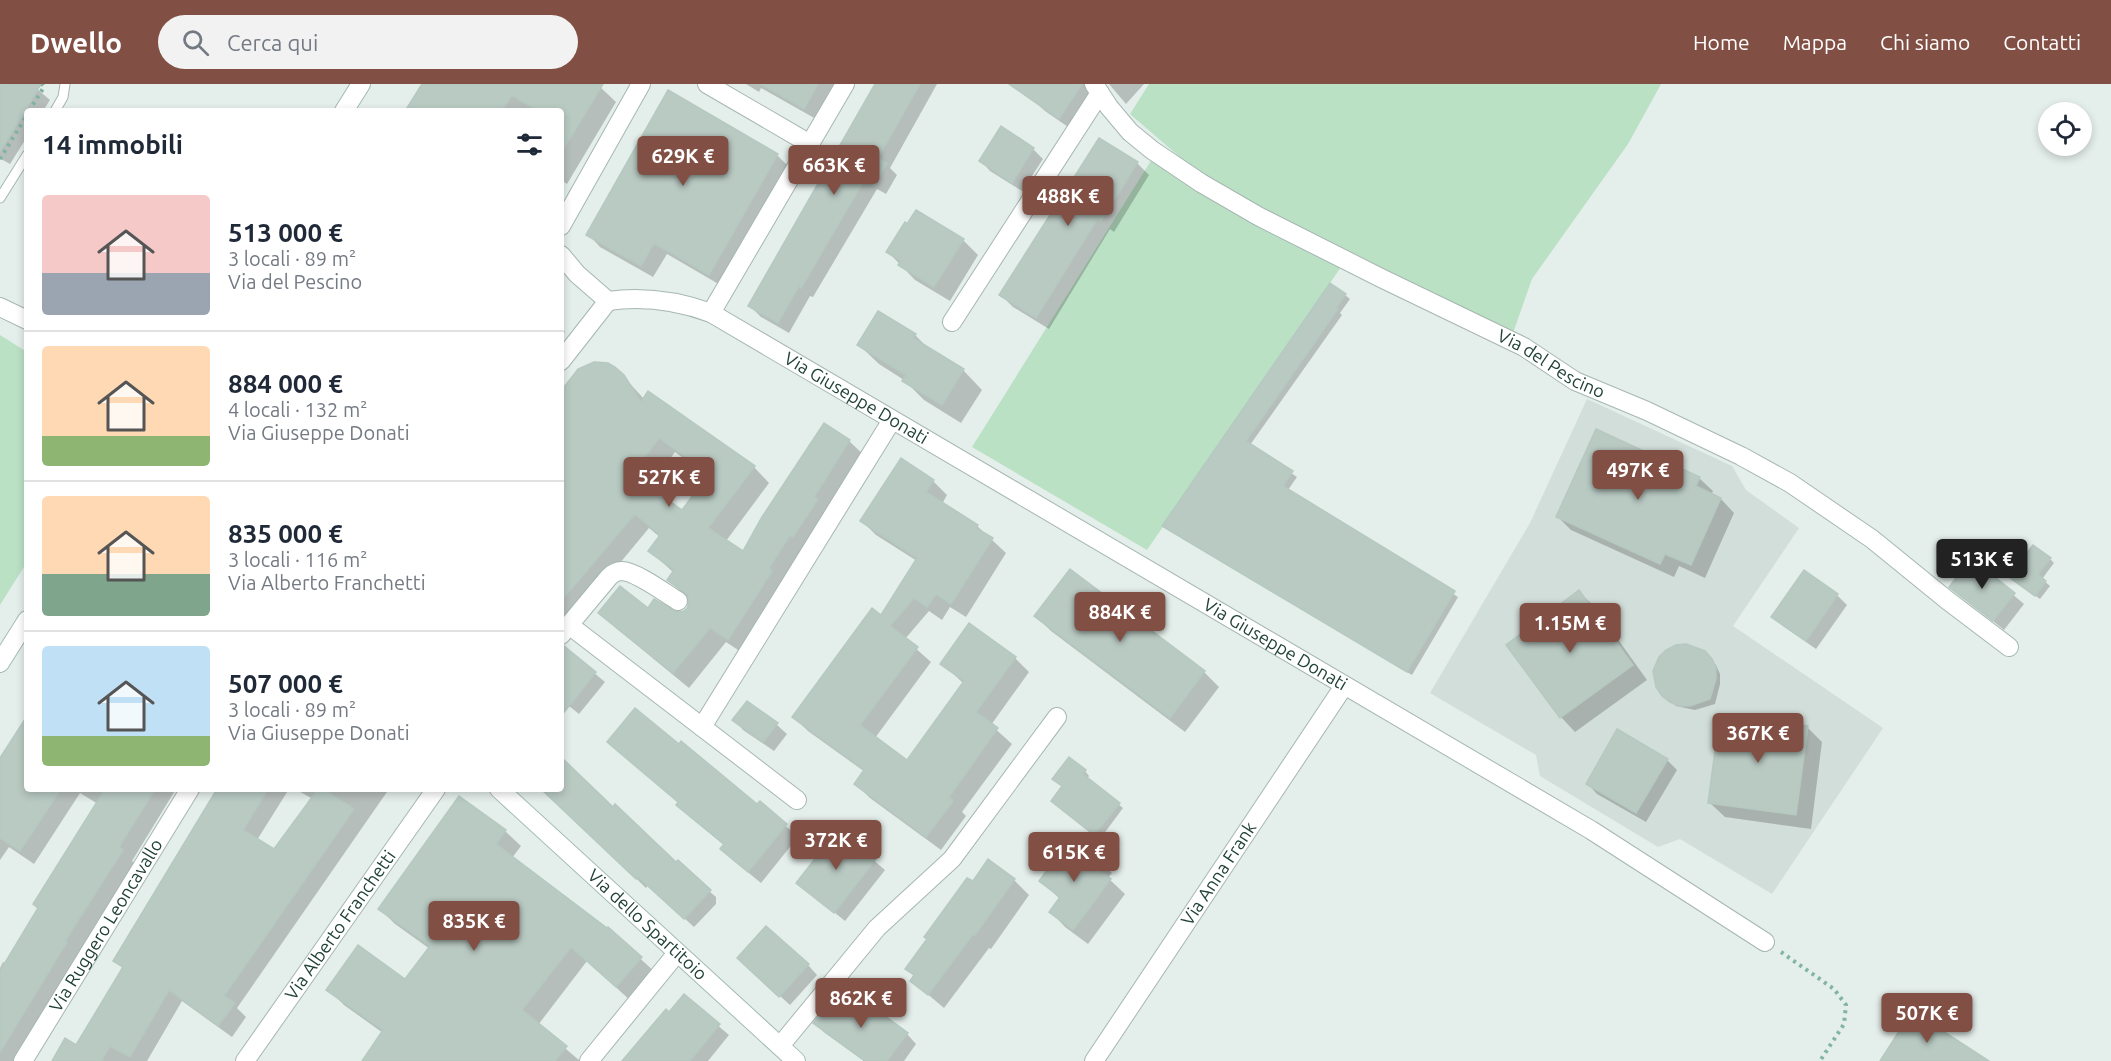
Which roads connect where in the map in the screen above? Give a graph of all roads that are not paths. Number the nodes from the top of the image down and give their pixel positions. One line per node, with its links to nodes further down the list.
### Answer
1 (65, 84): 7 (lane)
2 (361, 84): 8 (street)
3 (641, 84): 12 (street)
4 (707, 84): 9 (street)
5 (845, 84): 9 (street)
6 (1097, 89): 18 (street); 24 (street, Via del Pescino)
7 (57, 108)
8 (346, 108)
9 (810, 144): 16 (street)
10 (24, 160): 11 (lane)
11 (0, 198)
12 (564, 221)
13 (564, 259): 14 (street)
14 (609, 301): 16 (street, Via Giuseppe Donati); 19 (street)
15 (0, 307): 17 (street)
16 (711, 313): 20 (street, Via Giuseppe Donati)
17 (24, 319)
18 (952, 322)
19 (564, 357)
20 (892, 420): 26 (street, Via Giuseppe Donati); 28 (street)
21 (678, 602): 23 (street)
22 (24, 624): 25 (street)
23 (565, 630): 28 (street)
24 (2009, 647)
25 (2, 654)
26 (1344, 686): 33 (street, Via Giuseppe Donati); 40 (street, Via Anna Frank)
27 (1057, 717): 35 (street)
28 (702, 727): 32 (street)
29 (188, 792): 36 (street, Via Ruggero Leoncavallo)
30 (434, 792): 37 (street, Via Alberto Franchetti)
31 (502, 792): 34 (street, Via dello Spartitoio)
32 (797, 800)
33 (1765, 942)
34 (677, 953): 35 (street, Via dello Spartitoio); 38 (street)
35 (780, 1046): 39 (street, Via dello Spartitoio)
36 (23, 1061)
37 (245, 1061)
38 (589, 1061)
39 (796, 1061)
40 (1094, 1061)

